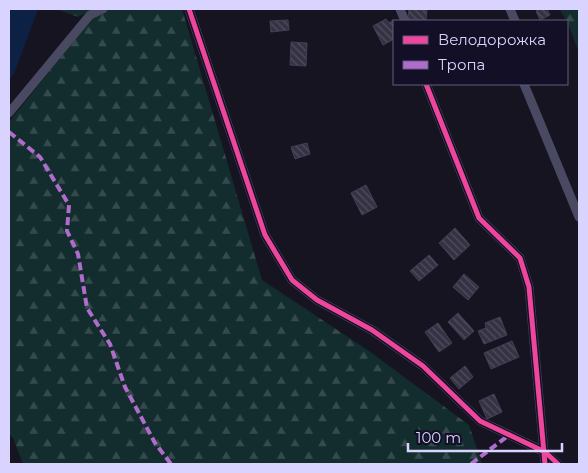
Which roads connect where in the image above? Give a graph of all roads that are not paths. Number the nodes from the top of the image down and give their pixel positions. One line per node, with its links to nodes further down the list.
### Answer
1 (103, 9): 5 (street)
2 (189, 9): 7 (street)
3 (426, 85): 7 (street)
4 (524, 85): 6 (street)
5 (9, 113)
6 (579, 217)
7 (546, 452): 8 (street); 9 (street)
8 (545, 464)
9 (558, 464)

